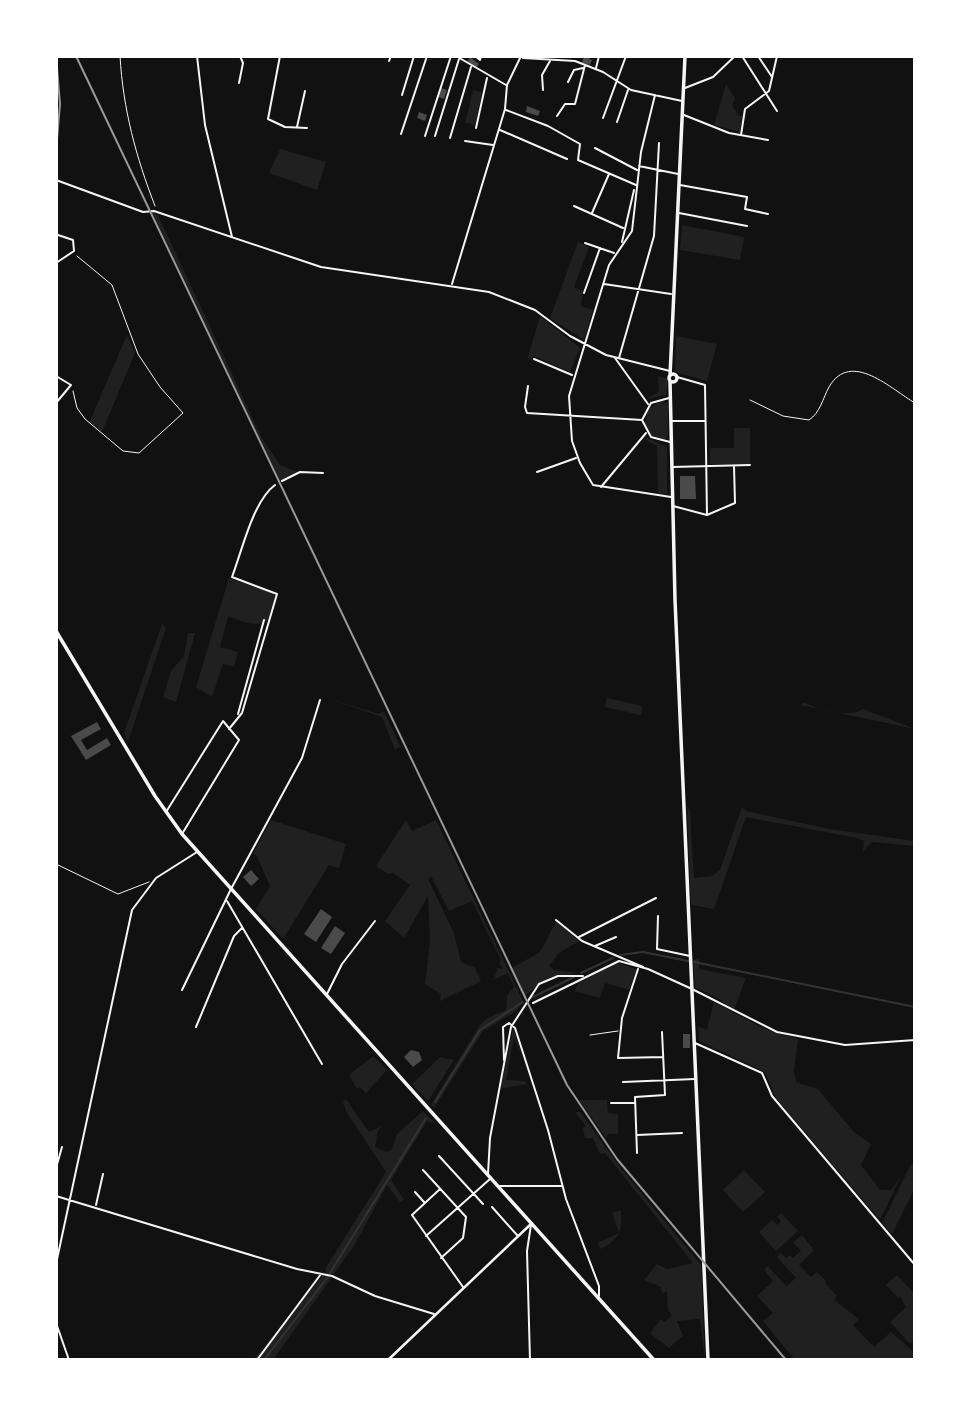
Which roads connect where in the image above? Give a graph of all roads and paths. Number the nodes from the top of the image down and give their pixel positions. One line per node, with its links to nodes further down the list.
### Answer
1 (120, 56): 77 (path)
2 (197, 56): 84 (street)
3 (240, 56): 35 (street)
4 (280, 56): 52 (street)
5 (391, 56): 25 (street)
6 (414, 56): 43 (street)
7 (427, 56): 56 (street)
8 (451, 56): 58 (street)
9 (456, 56): 22 (street)
10 (467, 56): 26 (street)
11 (475, 56): 12 (street)
12 (481, 56)
13 (579, 56): 27 (street)
14 (599, 56): 31 (street)
15 (626, 56): 36 (street)
16 (685, 56): 38 (main road)
17 (735, 56): 38 (street)
18 (742, 56): 42 (street)
19 (758, 56): 33 (street)
20 (522, 57): 24 (street); 37 (street)
21 (776, 57): 33 (street)
22 (460, 58): 26 (street); 59 (street)
23 (558, 58): 24 (street); 27 (street)
24 (550, 60): 40 (street)
25 (389, 61)
26 (464, 62): 29 (street)
27 (578, 62): 28 (street)
28 (585, 64): 30 (street); 31 (street)
29 (471, 66): 32 (street); 60 (street)
30 (584, 68): 34 (street); 49 (street)
31 (596, 68): 36 (street)
32 (487, 77): 37 (street); 54 (street)
33 (772, 78): 42 (street)
34 (568, 82)
35 (239, 83)
36 (617, 83): 39 (street); 50 (street)
37 (507, 85): 46 (street)
38 (684, 88): 45 (main road)
39 (629, 89): 44 (street); 51 (street)
40 (543, 90)
41 (305, 91): 52 (street)
42 (766, 93): 47 (street); 57 (street)
43 (401, 95)
44 (655, 95): 45 (street); 67 (street)
45 (684, 102): 48 (main road)
46 (505, 109): 55 (street); 70 (street)
47 (777, 111)
48 (683, 115): 57 (street); 71 (main road)
49 (557, 116)
50 (603, 118)
51 (617, 122)
52 (296, 128): 53 (street)
53 (307, 128)
54 (476, 128)
55 (499, 130): 64 (street); 66 (street)
56 (401, 134)
57 (741, 135): 61 (street)
58 (425, 136)
59 (435, 136)
60 (450, 138)
61 (768, 140)
62 (465, 141): 64 (street)
63 (659, 143): 68 (street)
64 (494, 145): 92 (street)
65 (596, 148): 69 (street)
66 (567, 159)
67 (638, 166): 68 (street); 69 (street)
68 (658, 170): 71 (street); 93 (street)
69 (638, 171): 75 (street)
70 (609, 174): 75 (street); 79 (street)
71 (680, 174): 74 (main road)
72 (57, 180): 73 (street); 77 (street)
73 (56, 184)
74 (679, 185): 78 (main road); 80 (street)
75 (636, 186): 82 (street); 86 (street)
76 (574, 206): 79 (street)
77 (158, 212): 84 (street)
78 (678, 213): 81 (street); 95 (main road)
79 (592, 214): 82 (street)
80 (768, 214)
81 (747, 226)
82 (624, 228): 86 (street)
83 (57, 235): 88 (street)
84 (232, 238): 92 (street)
85 (585, 243): 87 (street)
86 (622, 244): 89 (street)
87 (600, 248): 89 (street); 94 (street)
88 (74, 251): 90 (street); 102 (path)
89 (615, 254): 91 (street)
90 (56, 263)
91 (603, 284): 93 (street); 96 (street)
92 (452, 285): 96 (street)
93 (639, 289): 95 (street); 97 (street)
94 (584, 293)
95 (674, 294): 101 (main road)
96 (585, 345): 97 (street); 99 (street)
97 (617, 358): 101 (street); 108 (street)
98 (534, 359): 99 (street)
99 (573, 375): 109 (street)
100 (56, 376): 102 (street)
101 (673, 376): 104 (main road); 112 (street)
102 (71, 385): 106 (street)
103 (528, 386): 109 (street)
104 (670, 396): 108 (street); 111 (main road)
105 (750, 400): 107 (path)
106 (56, 403)
107 (915, 403)
108 (648, 405): 110 (street)
109 (568, 416): 110 (street); 115 (street)
110 (642, 420): 113 (street)
111 (670, 421): 112 (street); 114 (main road)
112 (706, 421): 117 (street)
113 (646, 433): 114 (street); 124 (street)
114 (670, 442): 119 (main road)
115 (577, 457): 120 (street); 124 (street)
116 (750, 465): 118 (street)
117 (706, 466): 118 (street); 119 (street); 127 (street)
118 (734, 466): 127 (street)
119 (671, 467): 125 (main road)
120 (537, 471)
121 (323, 473): 122 (street)
122 (282, 481)
123 (275, 485): 131 (street)
124 (600, 488): 125 (street)
125 (672, 497): 126 (main road)
126 (673, 506): 127 (street); 148 (main road)
127 (707, 514)
128 (264, 620): 131 (street)
129 (56, 631): 133 (main road)
130 (320, 700): 138 (street)
131 (238, 715): 132 (street)
132 (229, 729): 133 (street); 134 (street)
133 (165, 813): 134 (main road)
134 (182, 834): 135 (main road)
135 (197, 852): 137 (street); 138 (main road)
136 (56, 864): 137 (path)
137 (152, 882): 185 (street)
138 (231, 888): 140 (street); 154 (main road)
139 (656, 898): 145 (street)
140 (226, 900): 144 (street); 153 (street)
141 (658, 916): 148 (street)
142 (556, 920): 145 (street)
143 (374, 921): 154 (street)
144 (243, 927): 156 (street); 164 (street)
145 (578, 937): 147 (street)
146 (616, 937): 147 (street)
147 (594, 947): 150 (street)
148 (691, 957): 152 (main road)
149 (639, 968): 150 (street); 151 (street); 157 (street)
150 (648, 969): 152 (street)
151 (584, 976): 155 (street); 163 (street)
152 (692, 989): 160 (street); 161 (main road)
153 (183, 990)
154 (327, 995): 178 (main road)
155 (533, 1003)
156 (196, 1027)
157 (620, 1031): 159 (lane); 162 (street)
158 (662, 1032): 162 (street)
159 (590, 1035)
160 (915, 1040)
161 (694, 1043): 165 (main road); 196 (street)
162 (664, 1057): 166 (street)
163 (504, 1060): 178 (street); 180 (street)
164 (322, 1064)
165 (696, 1079): 166 (street); 208 (main road)
166 (665, 1080): 167 (street); 169 (street)
167 (624, 1083)
168 (611, 1103): 169 (street)
169 (635, 1103): 171 (street)
170 (681, 1133): 171 (street)
171 (636, 1135): 173 (street)
172 (62, 1147): 175 (street)
173 (637, 1153)
174 (439, 1156): 183 (street)
175 (56, 1168)
176 (423, 1170): 181 (street)
177 (103, 1174): 188 (street)
178 (489, 1177): 179 (main road); 183 (street)
179 (497, 1186): 180 (street); 191 (main road)
180 (562, 1186): 199 (street)
181 (440, 1188): 186 (street); 190 (street)
182 (415, 1192): 186 (street)
183 (474, 1193): 187 (street); 190 (street)
184 (56, 1196): 185 (street)
185 (69, 1199): 188 (street); 195 (street)
186 (425, 1203): 193 (street)
187 (483, 1204)
188 (96, 1206): 197 (street)
189 (492, 1207): 192 (street)
190 (458, 1208): 193 (street); 194 (street)
191 (532, 1223): 192 (street); 199 (main road); 206 (street)
192 (517, 1235): 198 (street)
193 (425, 1236): 194 (street)
194 (441, 1258): 198 (street)
195 (56, 1264)
196 (915, 1265)
197 (324, 1274): 200 (street); 204 (street)
198 (463, 1287): 200 (street)
199 (599, 1297): 207 (main road)
200 (435, 1315): 205 (street)
201 (56, 1323): 202 (street)
202 (57, 1337): 203 (street)
203 (69, 1360)
204 (257, 1360)
205 (388, 1360)
206 (530, 1360)
207 (654, 1360)
208 (708, 1360)

